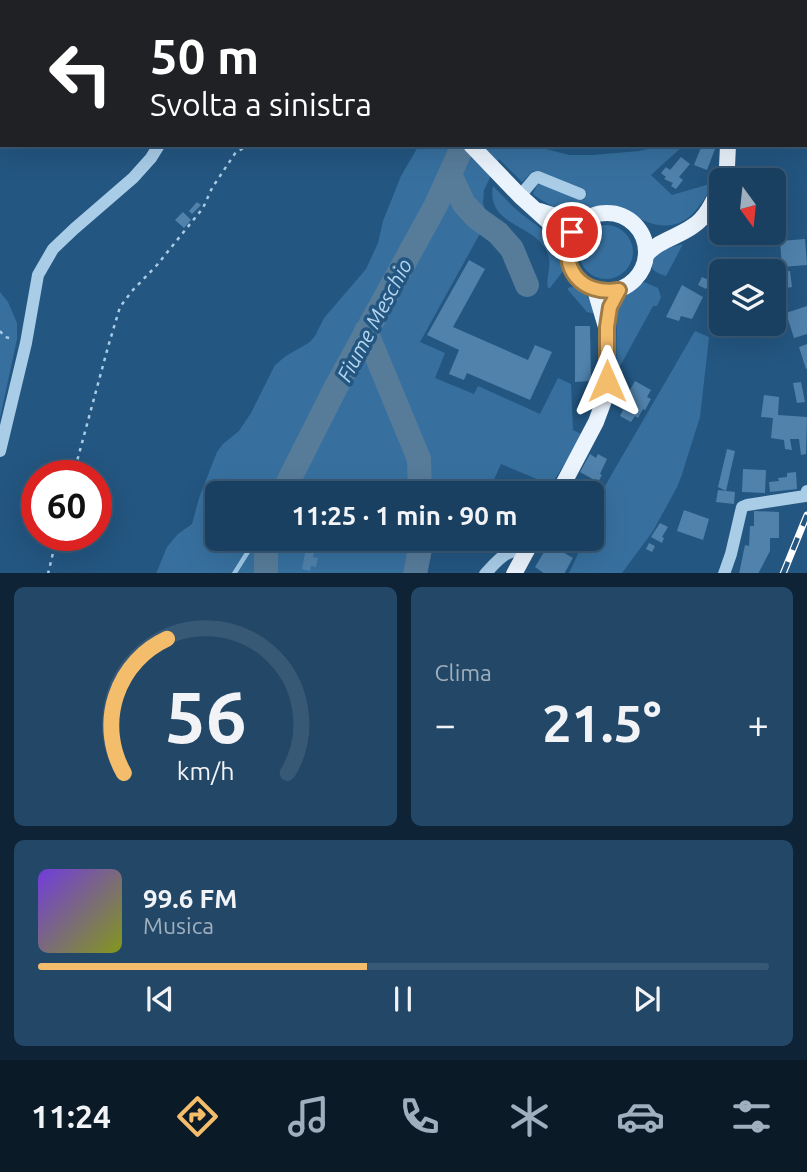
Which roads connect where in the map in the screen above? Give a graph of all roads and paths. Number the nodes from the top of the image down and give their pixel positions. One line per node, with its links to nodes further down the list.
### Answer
1 (158, 147): 18 (street)
2 (246, 147): 20 (path)
3 (473, 147): 7 (main road)
4 (728, 147): 5 (main road)
5 (727, 168)
6 (580, 194): 7 (street)
7 (525, 201): 9 (main road); 12 (main road)
8 (709, 208): 11 (main road)
9 (580, 223): 10 (main road); 12 (main road)
10 (637, 226): 11 (main road); 13 (main road)
11 (683, 232): 13 (main road)
12 (568, 243): 14 (main road)
13 (646, 255): 15 (main road)
14 (596, 290): 15 (main road); 16 (main road)
15 (619, 290): 16 (main road)
16 (607, 327): 21 (main road)
17 (0, 331): 18 (path)
18 (26, 340): 19 (street)
19 (0, 451)
20 (77, 460)
21 (565, 481)
22 (807, 491): 29 (street)
23 (53, 551): 26 (path)
24 (510, 551): 27 (street)
25 (527, 551): 28 (main road)
26 (48, 573)
27 (485, 573)
28 (514, 573)
29 (724, 573)

